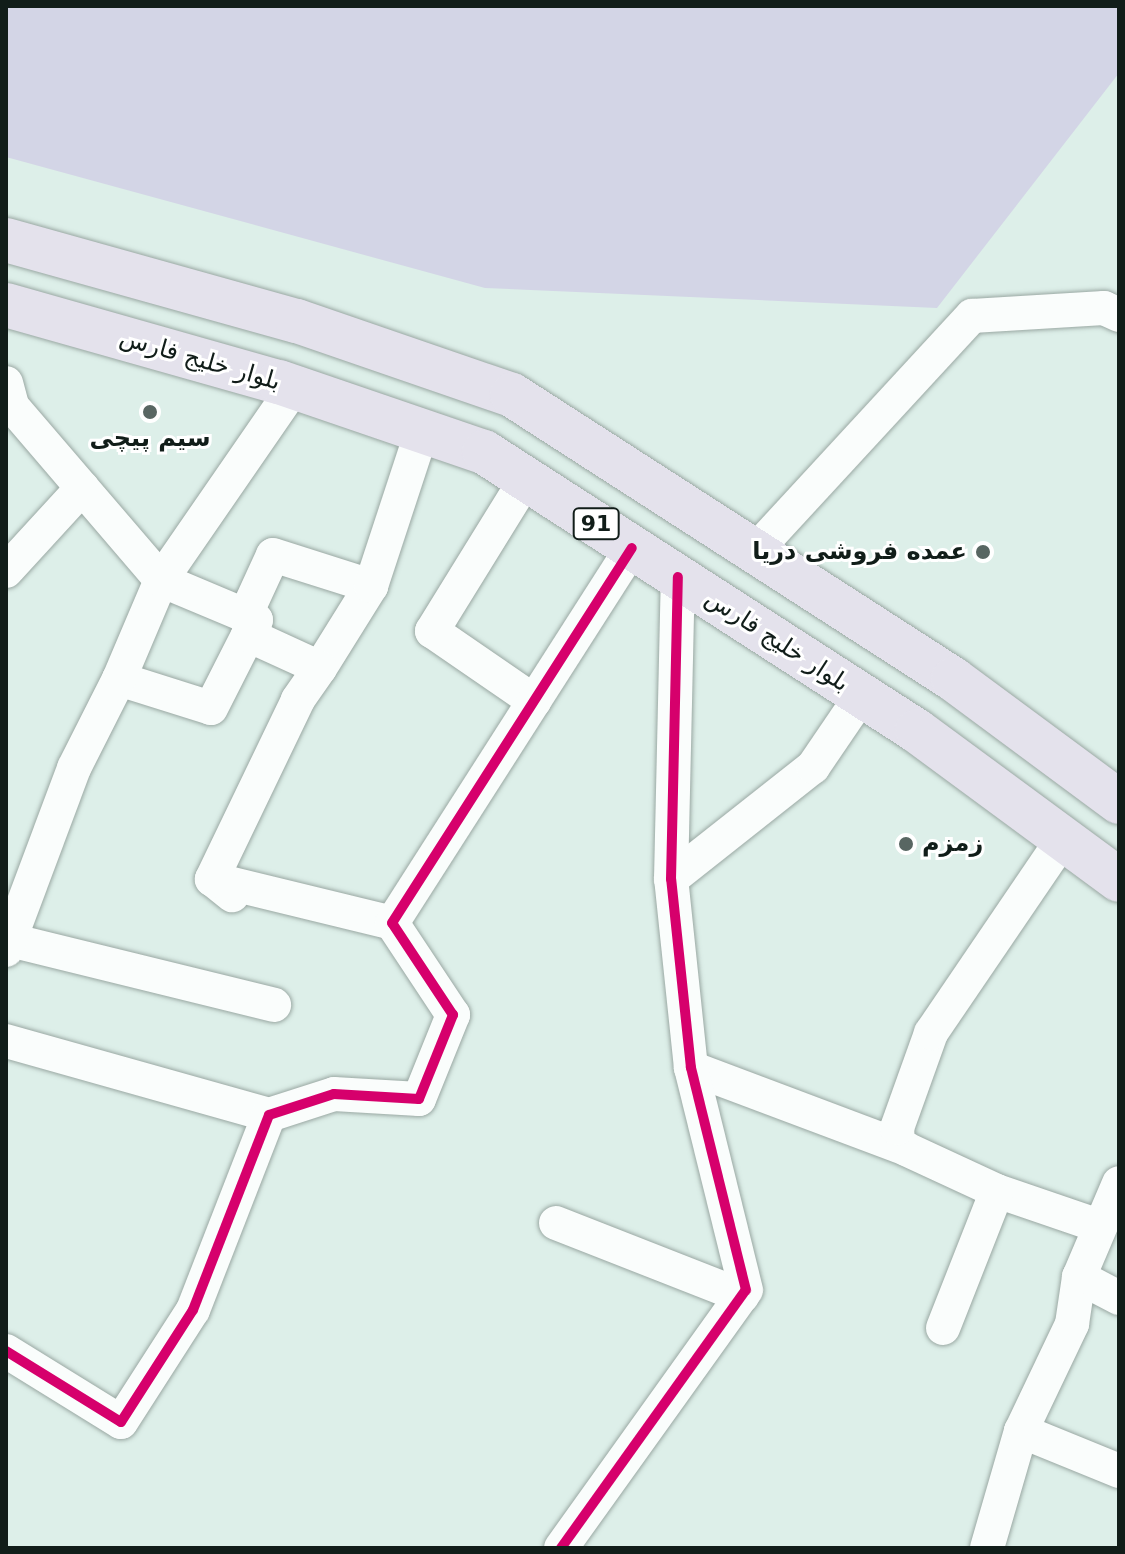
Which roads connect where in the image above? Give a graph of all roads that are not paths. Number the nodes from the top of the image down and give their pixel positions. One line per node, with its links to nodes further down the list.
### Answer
1 (6, 240): 10 (highway, 91)
2 (6, 305): 5 (highway, بلوار خلیج فارس / 91)
3 (1119, 315): 10 (street)
4 (6, 383): 8 (street)
5 (294, 387): 6 (highway, بلوار خلیج فارس / 91); 13 (street)
6 (422, 431): 7 (highway, بلوار خلیج فارس / 91); 14 (street)
7 (526, 479): 9 (highway, بلوار خلیج فارس / 91); 19 (street)
8 (82, 488): 11 (street); 13 (street)
9 (632, 548): 12 (highway, بلوار خلیج فارس / 91); 19 (street)
10 (755, 551): 20 (highway, 91)
11 (6, 571)
12 (678, 577): 18 (highway, بلوار خلیج فارس / 91); 24 (street)
13 (161, 580): 15 (street); 17 (street)
14 (371, 586): 15 (street); 16 (street)
15 (246, 625): 16 (street); 17 (street)
16 (320, 668): 26 (street)
17 (119, 679): 27 (street)
18 (862, 695): 21 (highway, بلوار خلیج فارس / 91); 24 (street)
19 (534, 701): 26 (street)
20 (1002, 715): 21 (highway); 22 (highway, 91)
21 (962, 764): 23 (highway, بلوار خلیج فارس / 91)
22 (1119, 802)
23 (1063, 839): 25 (highway, بلوار خلیج فارس / 91); 32 (street)
24 (671, 879): 30 (street)
25 (1119, 880)
26 (392, 923): 31 (street)
27 (8, 945): 28 (street)
28 (274, 1005)
29 (6, 1041): 31 (street)
30 (691, 1068): 32 (street); 38 (street)
31 (269, 1115): 41 (street)
32 (898, 1145): 34 (street)
33 (1119, 1183): 36 (street)
34 (997, 1191): 36 (street); 40 (street)
35 (556, 1223): 38 (street)
36 (1099, 1226): 37 (street)
37 (1079, 1277): 39 (street); 42 (street)
38 (742, 1296): 44 (street)
39 (1119, 1298)
40 (943, 1328)
41 (6, 1351)
42 (1021, 1431): 43 (street); 45 (street)
43 (1119, 1471)
44 (561, 1548)
45 (987, 1548)

